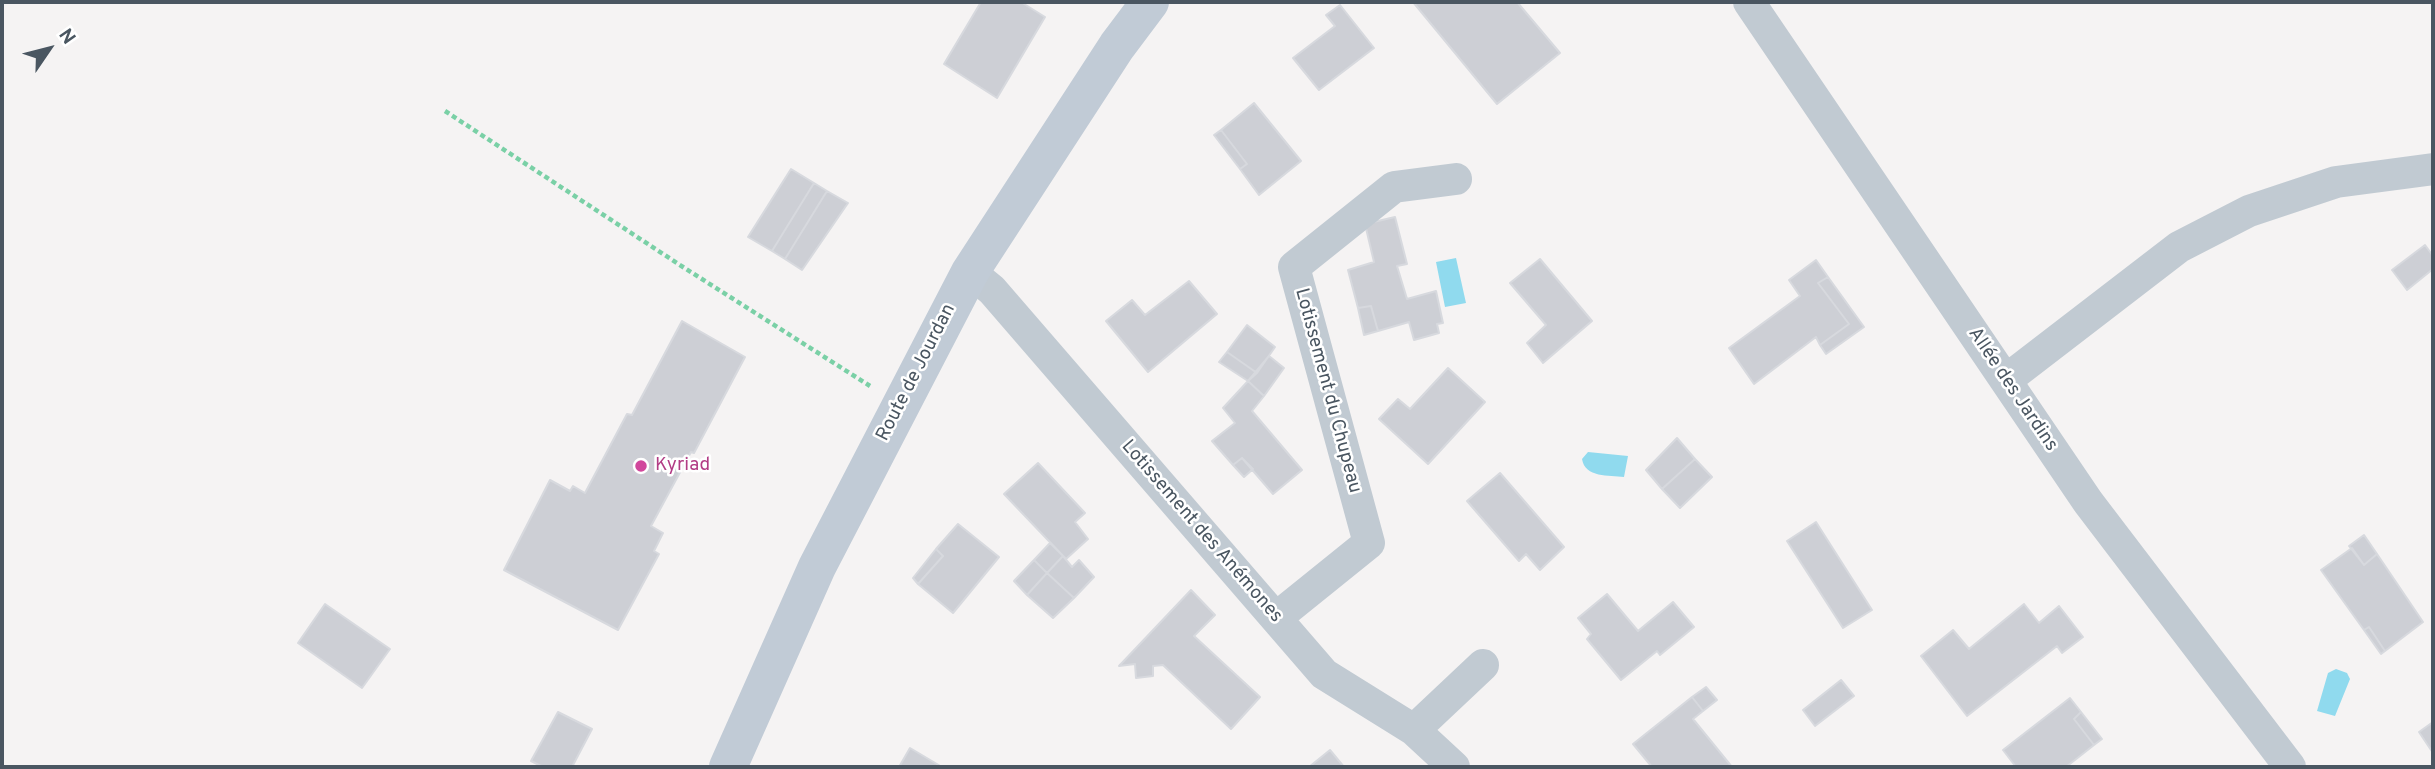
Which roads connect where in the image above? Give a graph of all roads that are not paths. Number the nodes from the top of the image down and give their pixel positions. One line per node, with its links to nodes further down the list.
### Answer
1 (1150, 2): 5 (street, Route de Jourdan)
2 (1749, 2): 6 (street, Allée des Jardins)
3 (2433, 169): 6 (street)
4 (1455, 179): 7 (street, Lotissement du Chupeau)
5 (970, 272): 7 (street, Lotissement des Anémones); 10 (street, Route de Jourdan)
6 (2006, 380): 12 (street, Allée des Jardins)
7 (1276, 618): 9 (street, Lotissement des Anémones)
8 (1483, 665): 9 (street)
9 (1414, 730): 11 (street, Lotissement des Anémones)
10 (728, 767)
11 (1454, 767)
12 (2290, 767)

